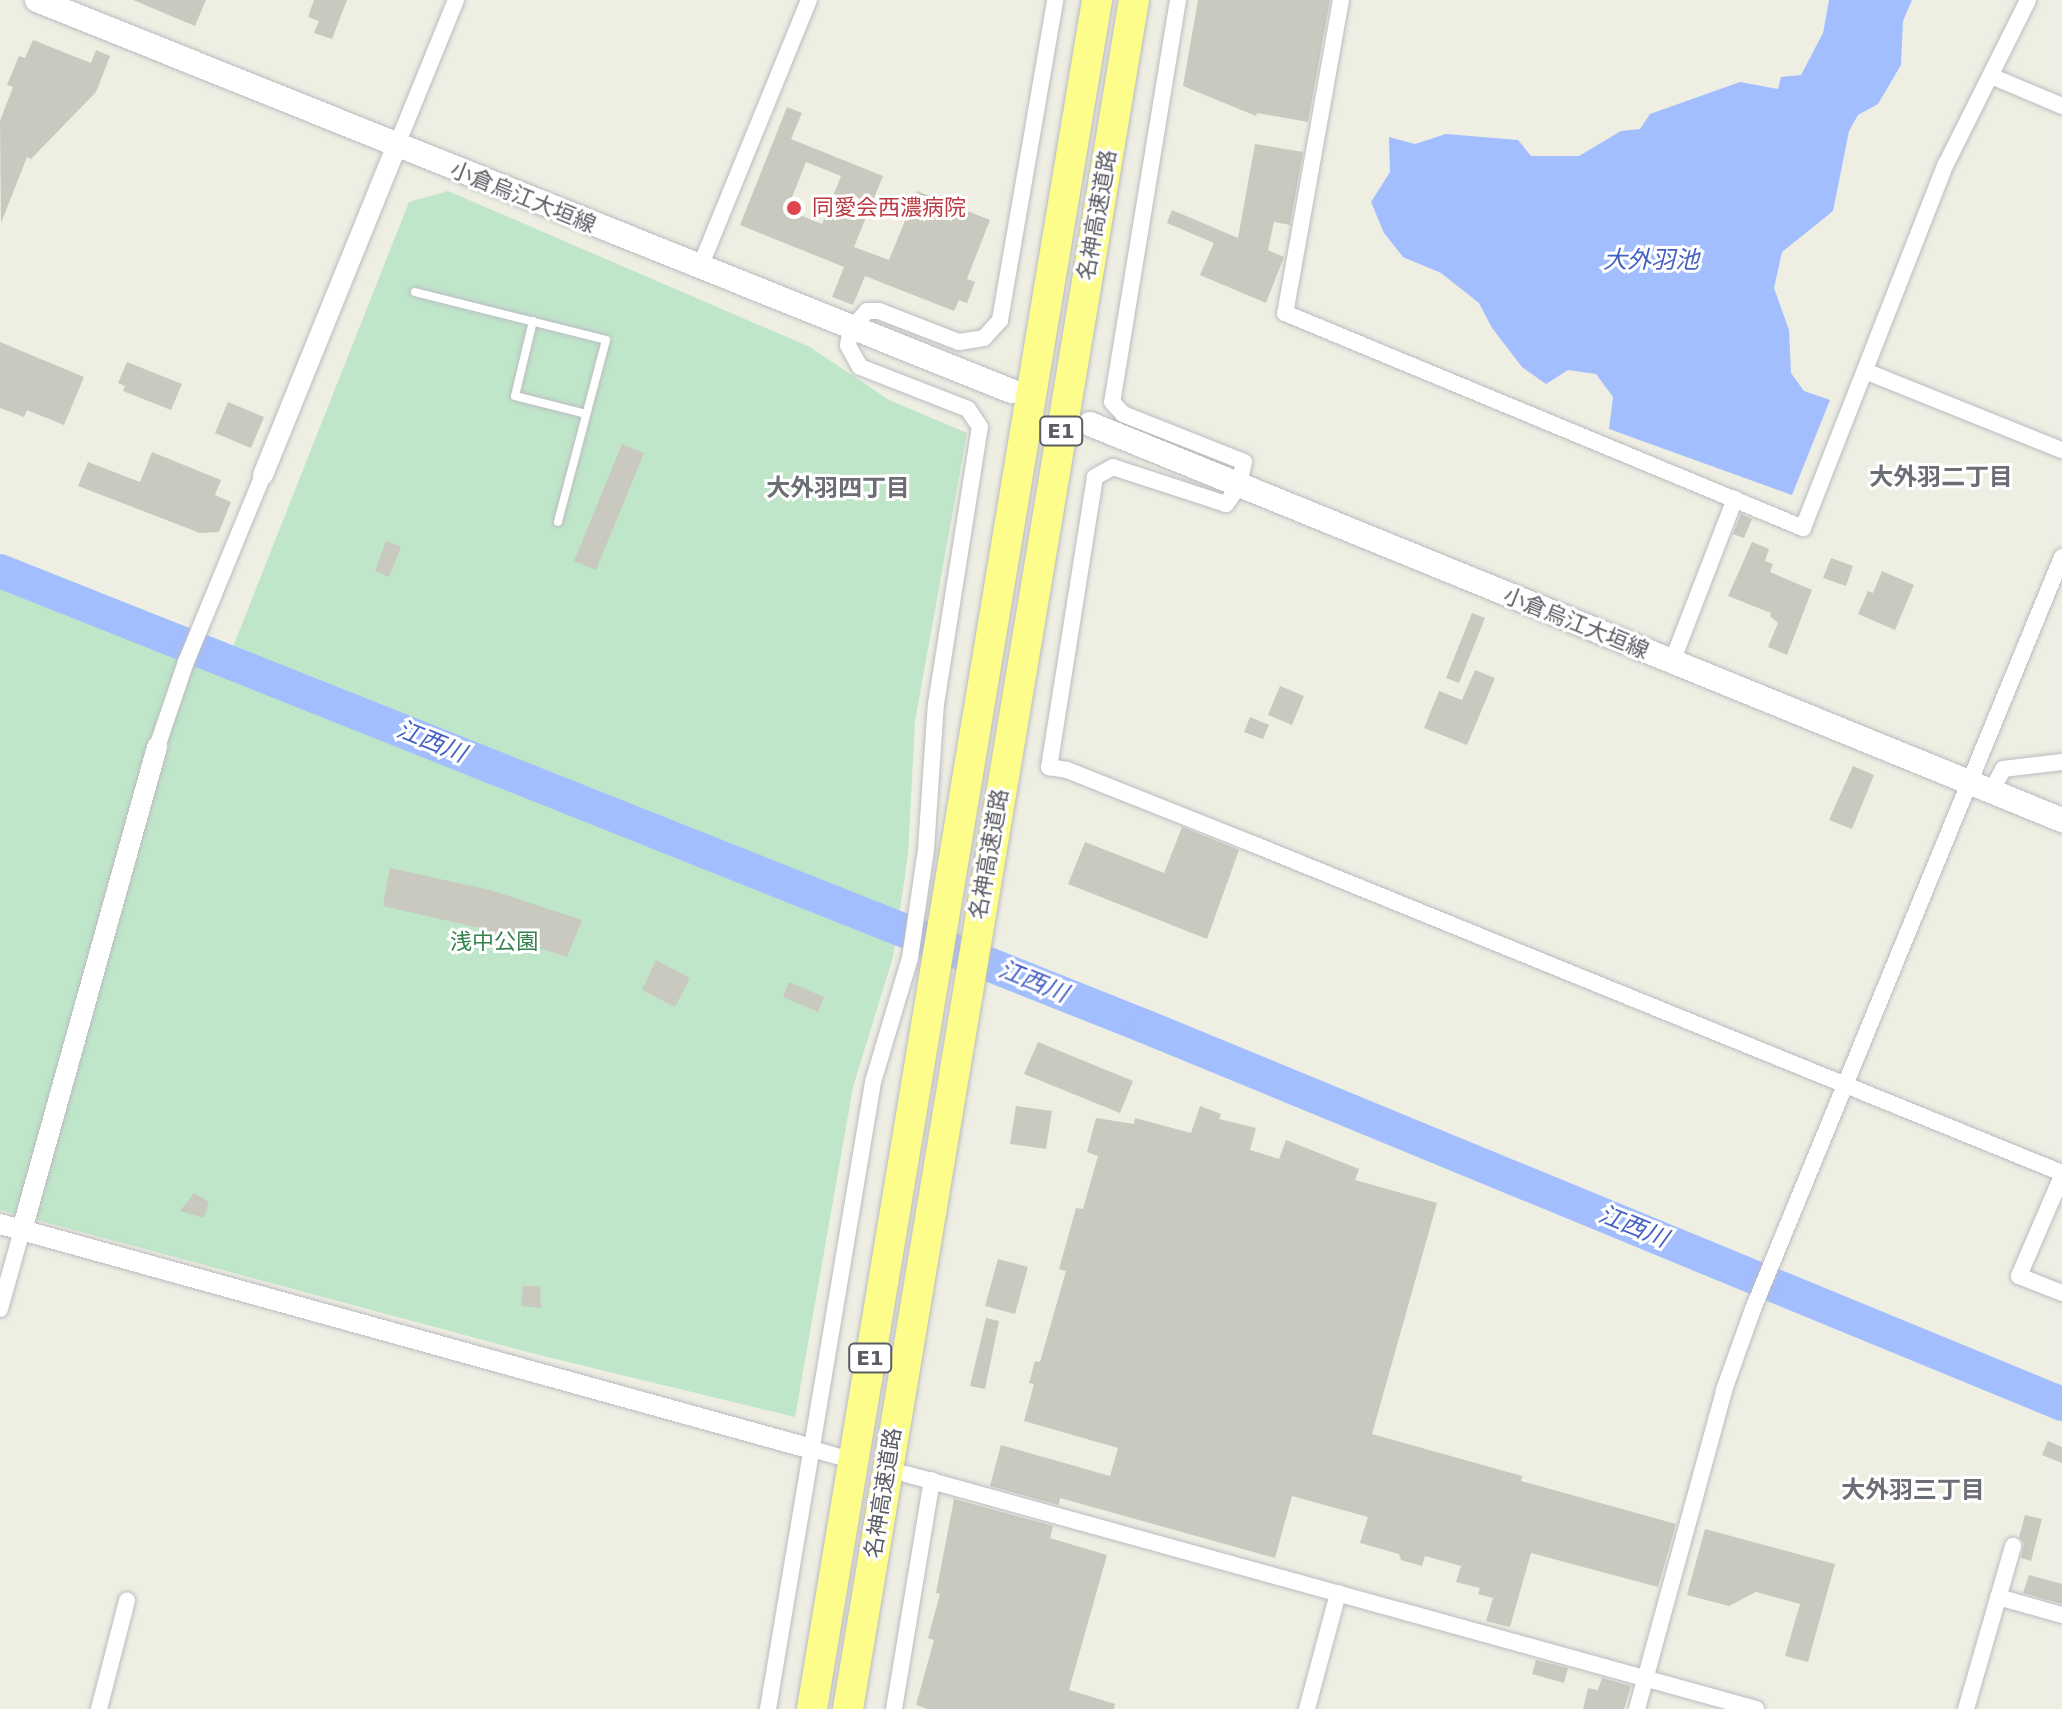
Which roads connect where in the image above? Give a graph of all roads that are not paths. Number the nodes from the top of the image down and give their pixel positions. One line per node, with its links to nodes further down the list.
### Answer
1 (37, 0): 12 (main road, 小倉烏江大垣線)
2 (456, 0): 12 (street)
3 (809, 0): 13 (street)
4 (1055, 0): 16 (street)
5 (1097, 0): 32 (highway, 名神高速道路 / E1)
6 (1134, 0): 52 (highway, 名神高速道路 / E1)
7 (1178, 0): 23 (street)
8 (1341, 0): 24 (street)
9 (2028, 0): 10 (street)
10 (1991, 76): 11 (street); 17 (street)
11 (2062, 106)
12 (396, 147): 13 (main road, 小倉烏江大垣線); 22 (street)
13 (700, 267): 16 (main road, 小倉烏江大垣線)
14 (415, 292): 15 (lane)
15 (533, 321): 19 (lane); 19 (lane)
16 (851, 329): 18 (main road, 小倉烏江大垣線); 32 (street)
17 (1865, 371): 21 (street); 24 (street)
18 (1011, 391)
19 (586, 414): 25 (lane)
20 (1090, 424): 23 (main road, 小倉烏江大垣線)
21 (2062, 450)
22 (263, 475): 28 (street)
23 (1238, 487): 27 (main road, 小倉烏江大垣線); 33 (street)
24 (1735, 499): 27 (street)
25 (558, 522)
26 (2062, 557): 30 (street)
27 (1672, 662): 30 (main road, 小倉烏江大垣線)
28 (157, 747): 36 (street)
29 (2062, 762): 30 (street)
30 (1981, 788): 31 (main road, 小倉烏江大垣線); 33 (street)
31 (2062, 820)
32 (940, 850): 39 (street); 51 (highway, 名神高速道路 / E1)
33 (1843, 1085): 34 (street); 48 (street)
34 (2062, 1175): 37 (street)
35 (0, 1224): 36 (street)
36 (22, 1230): 38 (street); 39 (street)
37 (2062, 1293)
38 (0, 1309)
39 (812, 1449): 40 (street); 50 (street)
40 (837, 1456)
41 (906, 1474): 42 (street)
42 (932, 1480): 44 (street); 53 (street)
43 (2013, 1546): 45 (street)
44 (1338, 1593): 48 (street); 54 (street)
45 (1998, 1597): 47 (street); 57 (street)
46 (127, 1601): 49 (street)
47 (2062, 1615)
48 (1646, 1678): 55 (street); 56 (street)
49 (99, 1709)
50 (768, 1709)
51 (812, 1709)
52 (848, 1709)
53 (894, 1709)
54 (1307, 1709)
55 (1637, 1709)
56 (1756, 1709)
57 (1966, 1709)

